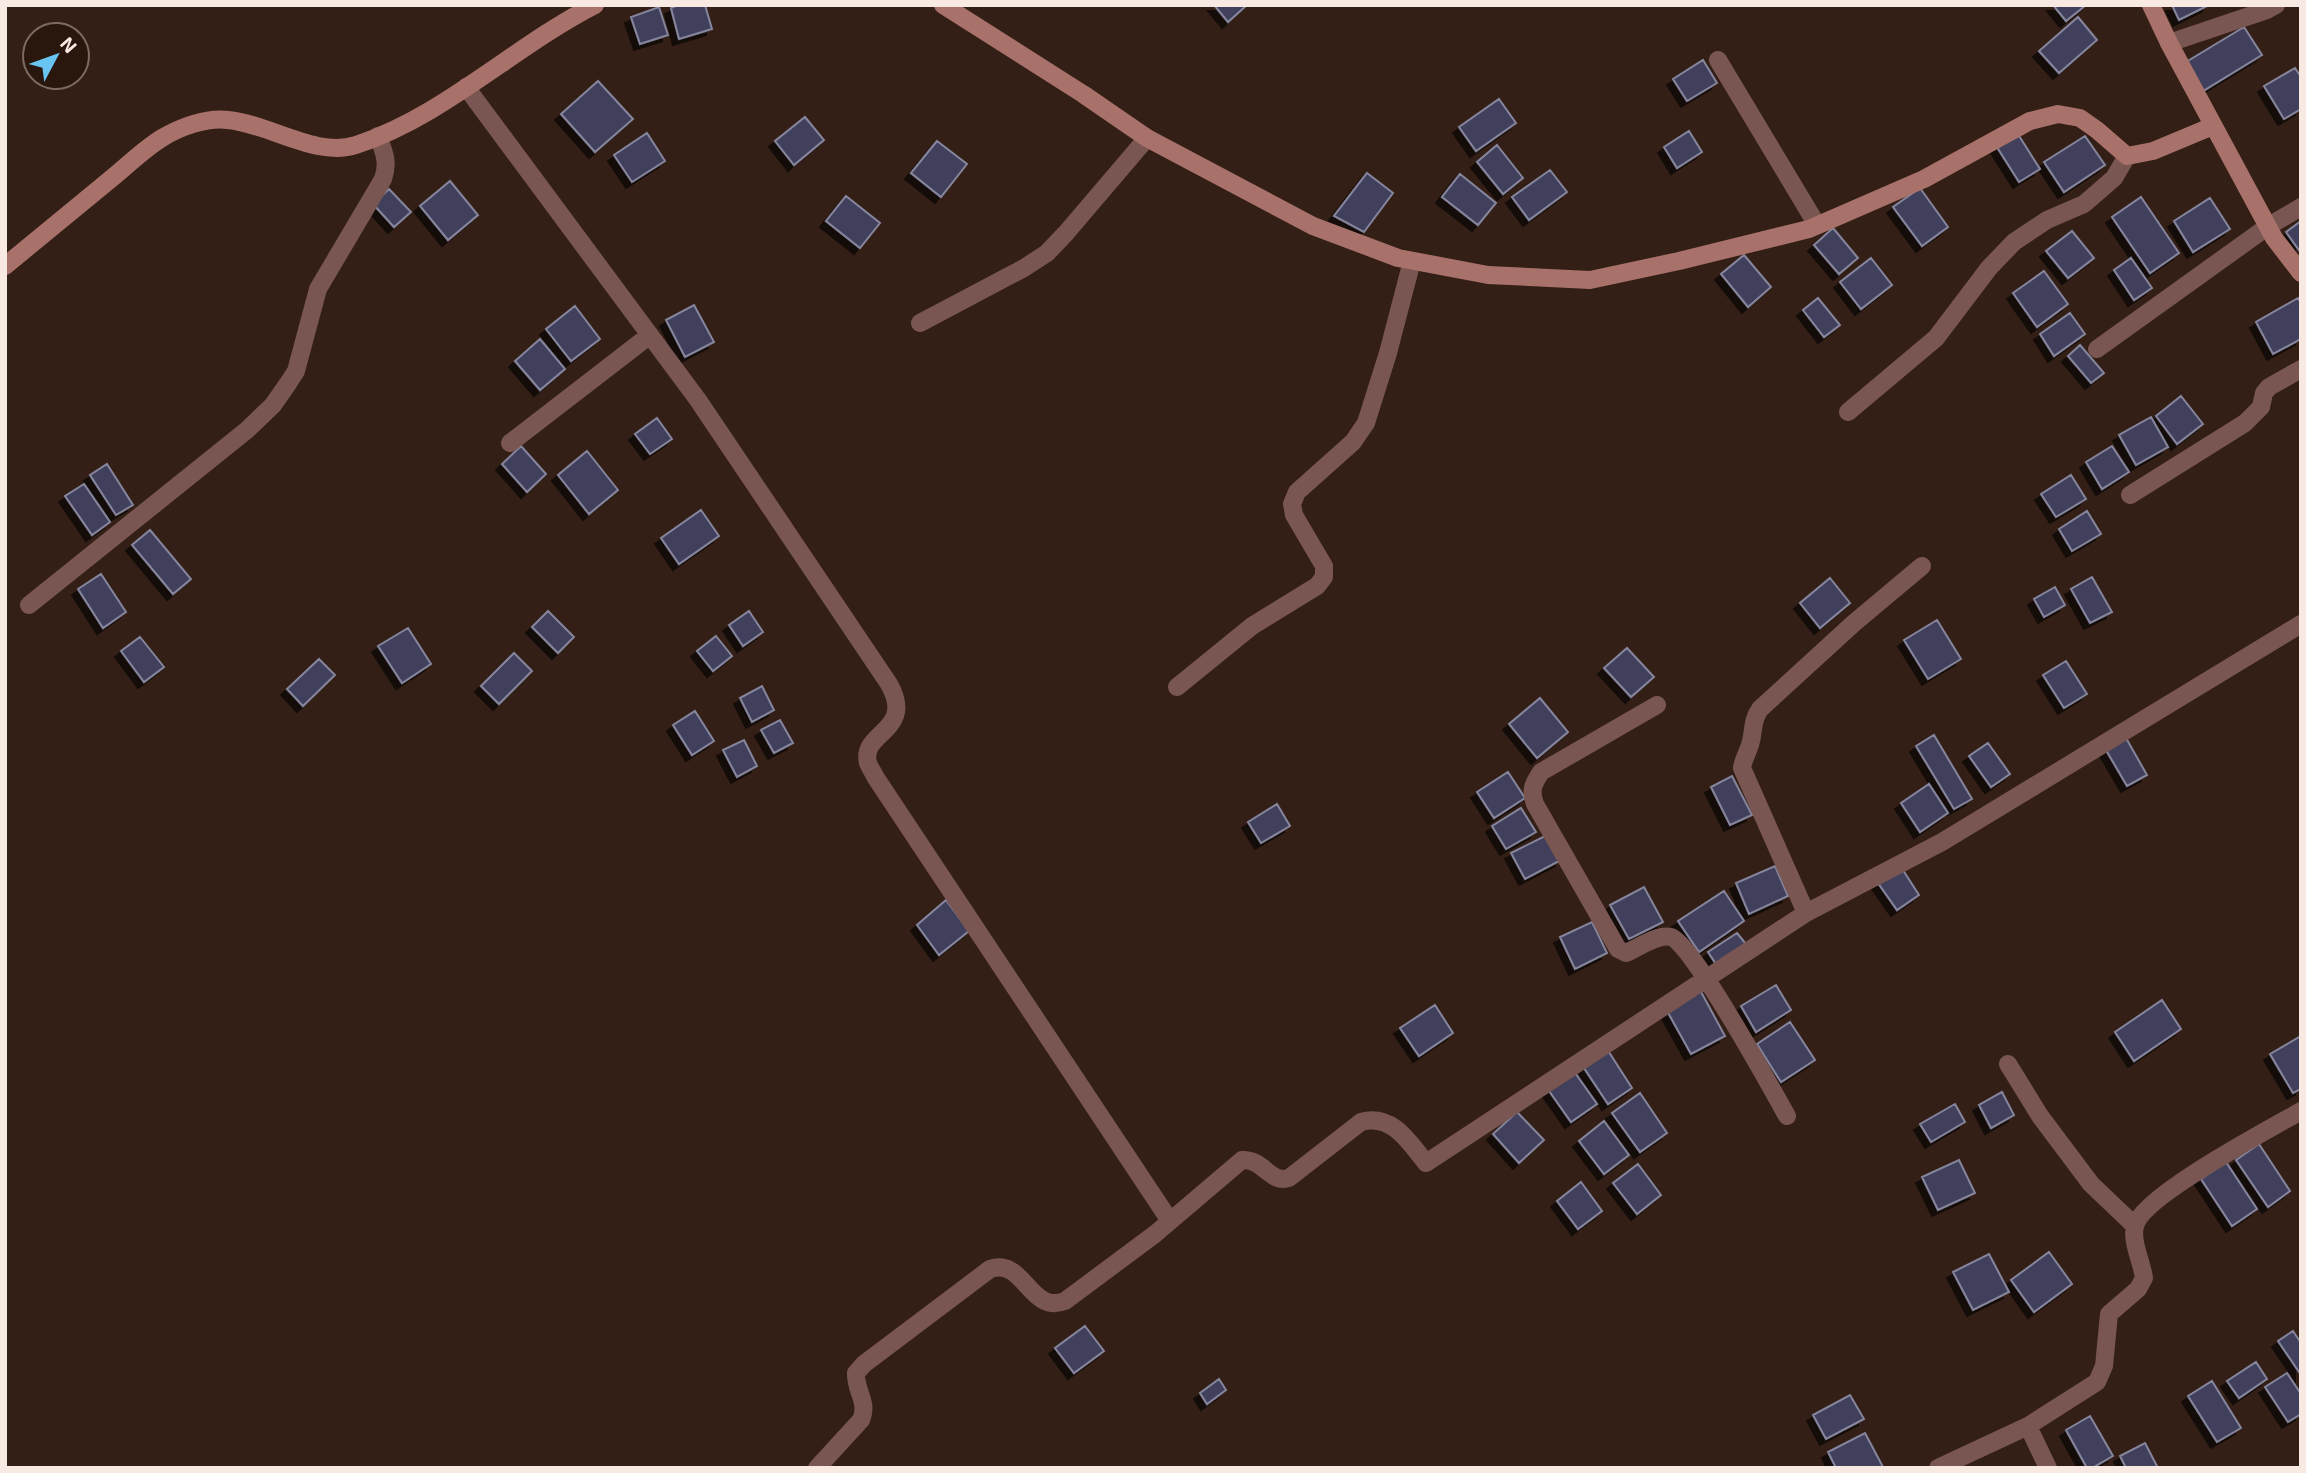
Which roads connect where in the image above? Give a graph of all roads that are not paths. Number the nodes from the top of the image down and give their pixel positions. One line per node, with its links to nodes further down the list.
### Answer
1 (594, 5): 7 (street)
2 (943, 5): 10 (street)
3 (2151, 5): 5 (street)
4 (2276, 5): 5 (street)
5 (2169, 43): 8 (street)
6 (1718, 60): 13 (street)
7 (466, 87): 9 (street); 19 (street)
8 (2213, 126): 11 (street); 14 (street)
9 (379, 136): 16 (street); 26 (street)
10 (1147, 138): 15 (street); 18 (street)
11 (2127, 156): 13 (street); 22 (street)
12 (2301, 207): 14 (street)
13 (1817, 226): 15 (street)
14 (2267, 227): 17 (street); 20 (street)
15 (1412, 261): 28 (street)
16 (5, 266)
17 (2301, 273)
18 (920, 323)
19 (650, 335): 23 (street); 35 (street)
20 (2097, 349)
21 (2301, 369): 24 (street)
22 (1848, 412)
23 (510, 443)
24 (2130, 495)
25 (1922, 566): 30 (street)
26 (29, 605)
27 (2301, 624): 30 (street)
28 (1177, 687)
29 (1657, 705): 31 (street)
30 (1806, 913): 31 (street)
31 (1706, 979): 34 (street); 35 (street)
32 (2008, 1064): 36 (street)
33 (2301, 1111): 36 (street)
34 (1787, 1116)
35 (1170, 1221): 38 (street)
36 (2135, 1226): 37 (street)
37 (2028, 1426): 39 (street); 40 (street)
38 (817, 1468)
39 (1938, 1468)
40 (2048, 1468)

